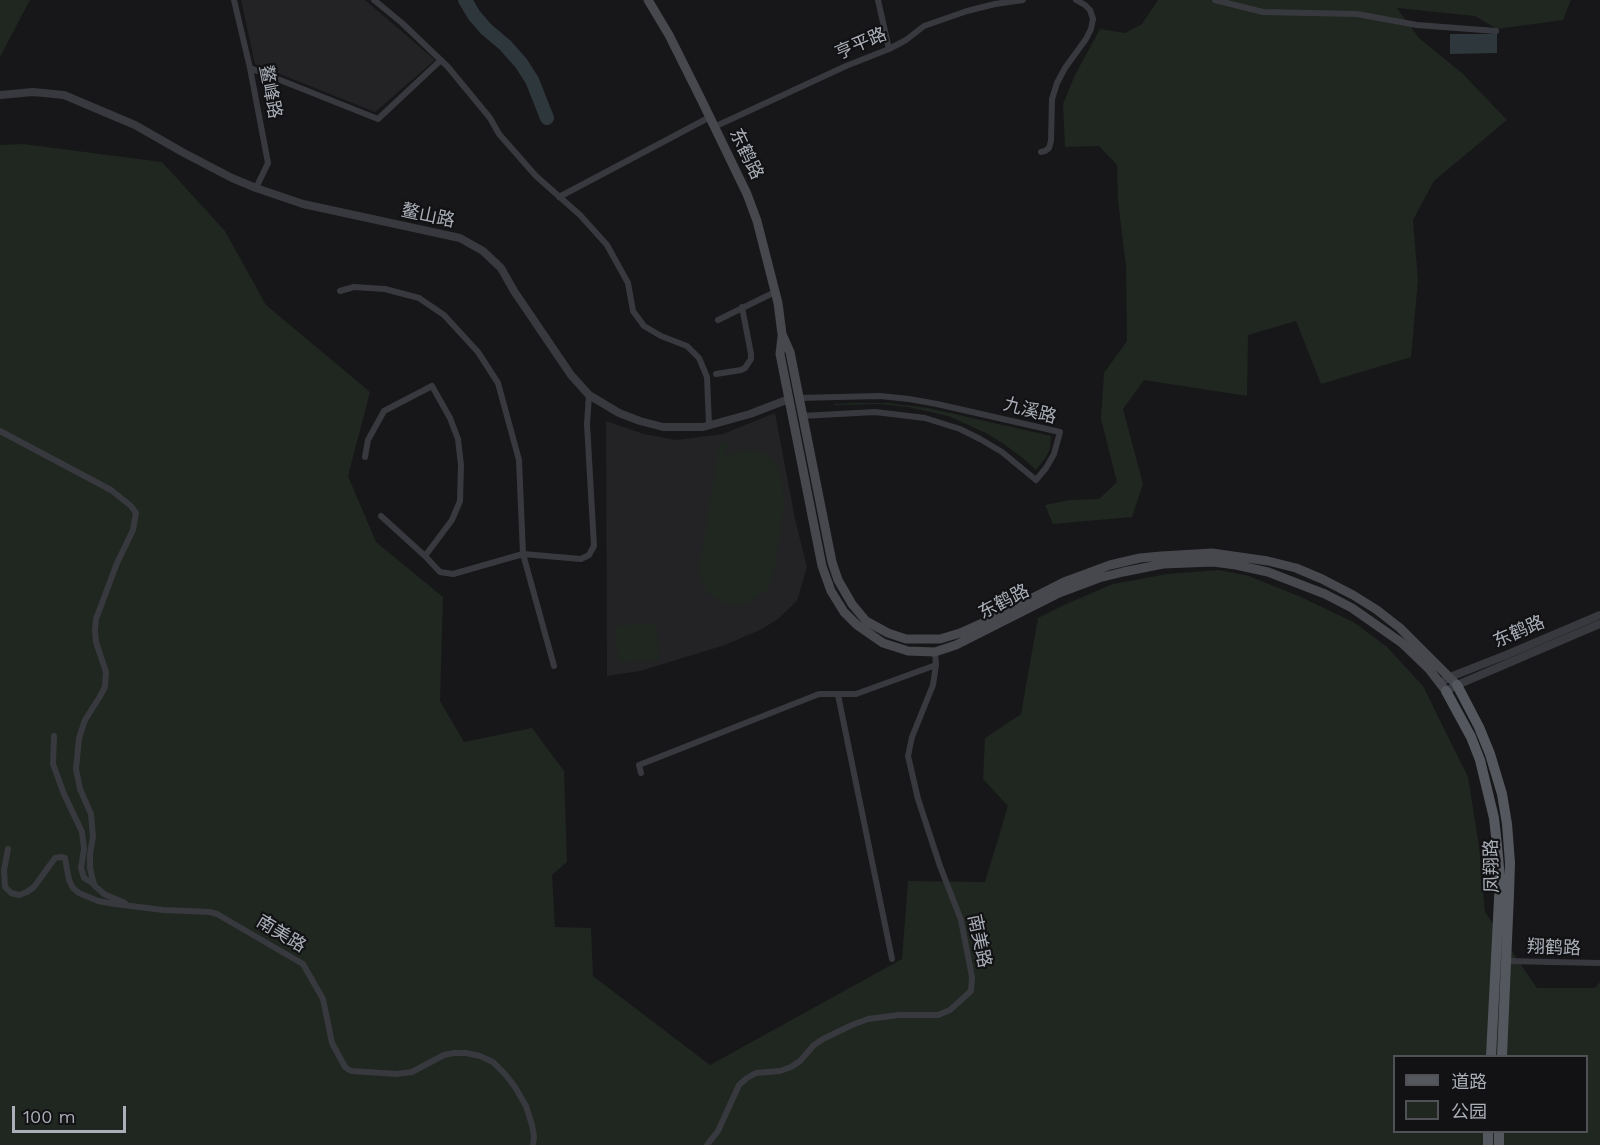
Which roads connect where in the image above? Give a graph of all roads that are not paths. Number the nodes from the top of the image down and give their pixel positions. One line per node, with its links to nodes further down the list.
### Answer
1 (234, 0): 11 (street, 鳌峰路)
2 (374, 0): 10 (street)
3 (648, 0): 13 (main road, 东鹤路)
4 (878, 0): 9 (street)
5 (1023, 0): 9 (street, 亨平路)
6 (1076, 0): 14 (street)
7 (1215, 0): 8 (street)
8 (1496, 31)
9 (889, 49): 13 (street, 亨平路)
10 (441, 60): 11 (street); 16 (street)
11 (250, 68): 15 (street, 鳌峰路)
12 (0, 95): 15 (street, 鳌山路)
13 (712, 122): 16 (street, 亨平路); 18 (main road, 东鹤路)
14 (1041, 152)
15 (256, 188): 22 (street, 鳌山路)
16 (559, 197): 25 (street)
17 (340, 291): 29 (street)
18 (775, 292): 19 (street); 23 (main road, 东鹤路)
19 (742, 307): 20 (street); 21 (street)
20 (718, 320)
21 (716, 374)
22 (589, 395): 25 (street, 鳌山路); 29 (street)
23 (793, 398): 24 (main road, 东鹤路); 24 (street, 九溪路); 25 (street, 鳌山路); 33 (main road, 东鹤路)
24 (802, 416): 36 (main road, 东鹤路)
25 (709, 425)
26 (0, 431): 42 (street)
27 (365, 457): 30 (street)
28 (381, 516): 30 (street)
29 (523, 554): 30 (street); 35 (street)
30 (425, 556)
31 (1600, 615): 36 (street, 东鹤路)
32 (1600, 624): 36 (street, 东鹤路)
33 (934, 652): 34 (street, 南美路); 37 (main road, 东鹤路)
34 (936, 665): 38 (street); 50 (street, 南美路)
35 (554, 666)
36 (1453, 681): 37 (street, 东鹤路); 45 (main road, 凤翔路)
37 (1443, 687): 47 (main road, 凤翔路)
38 (838, 695): 40 (street); 44 (street)
39 (54, 736): 42 (street)
40 (641, 773)
41 (8, 849): 43 (street, 南美路)
42 (94, 885): 43 (street)
43 (129, 905): 49 (street, 南美路)
44 (892, 959)
45 (1506, 961): 46 (street, 翔鹤路); 48 (main road, 凤翔路)
46 (1600, 963)
47 (1491, 1055)
48 (1502, 1055)
49 (533, 1145)
50 (707, 1145)

